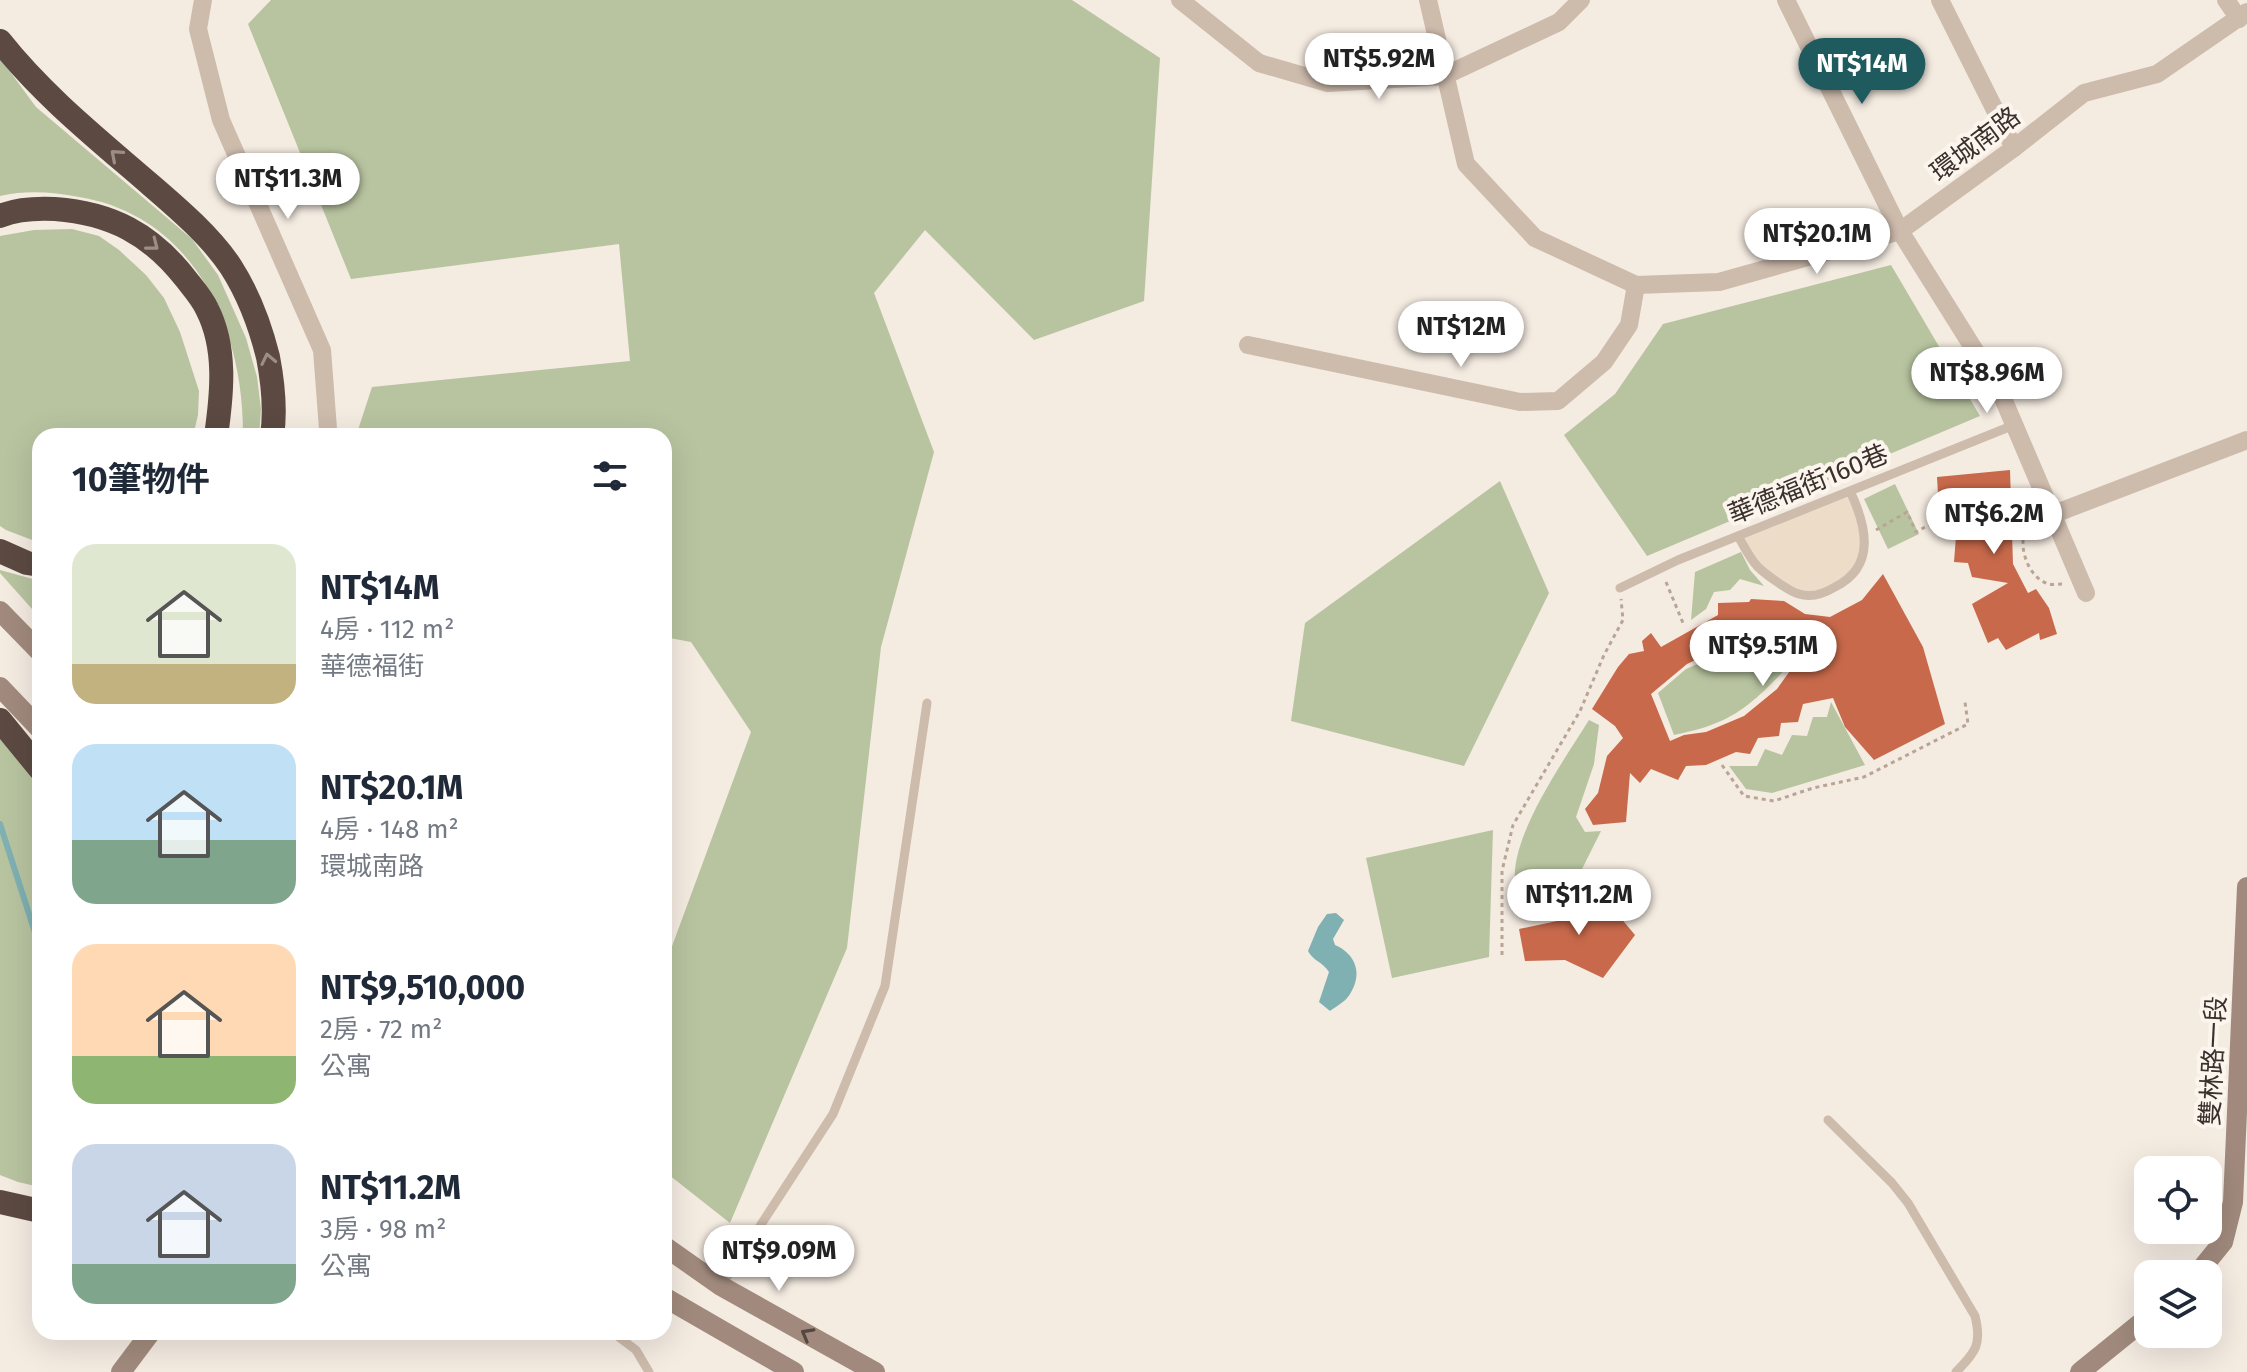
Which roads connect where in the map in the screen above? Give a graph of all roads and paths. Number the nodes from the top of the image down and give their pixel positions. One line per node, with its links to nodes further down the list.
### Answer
1 (203, 0): 21 (street)
2 (1180, 0): 10 (street)
3 (1428, 0): 10 (street, 環城南路)
4 (1581, 0): 10 (street)
5 (1786, 0): 13 (street)
6 (1940, 0): 11 (street)
7 (2226, 0): 8 (street)
8 (2243, 15): 11 (street, 環城南路)
9 (0, 41): 20 (highway, one-way to 9)
10 (1444, 76): 14 (street, 環城南路)
11 (2014, 148): 13 (street, 環城南路)
12 (0, 216): 16 (highway, one-way to 16)
13 (1900, 231): 14 (street, 環城南路); 17 (street)
14 (1636, 285): 15 (street)
15 (1248, 345)
16 (222, 361): 18 (highway); 19 (highway)
17 (2014, 425): 23 (lane, 華德福街160巷); 24 (street)
18 (217, 428)
19 (230, 428)
20 (272, 428)
21 (328, 428)
22 (2247, 440): 24 (street)
23 (1850, 491): 26 (lane); 27 (lane, 華德福街160巷)
24 (2054, 514): 31 (street); 31 (path)
25 (1929, 525): 26 (path)
26 (1866, 535): 27 (lane)
27 (1738, 536): 30 (lane, 華德福街160巷)
28 (0, 551): 29 (highway)
29 (32, 564)
30 (1660, 568): 32 (lane, 華德福街160巷); 34 (path)
31 (2083, 585)
32 (1620, 588): 44 (path)
33 (0, 611): 35 (street)
34 (1683, 623)
35 (32, 644)
36 (0, 687): 40 (street)
37 (1965, 702): 42 (path)
38 (927, 703): 50 (lane)
39 (0, 720): 41 (highway)
40 (32, 721)
41 (32, 759)
42 (1722, 765)
43 (2247, 887): 49 (street, 雙林路一段)
44 (1502, 955)
45 (1828, 1120): 59 (lane)
46 (0, 1202): 47 (highway)
47 (32, 1209)
48 (672, 1252): 50 (street)
49 (2208, 1260)
50 (721, 1286): 58 (street, one-way to 50)
51 (672, 1302): 57 (street)
52 (2134, 1328): 60 (street)
53 (146, 1340): 55 (street)
54 (623, 1340): 56 (lane)
55 (127, 1370)
56 (649, 1372)
57 (794, 1372)
58 (875, 1372)
59 (1956, 1372)
60 (2080, 1372)

